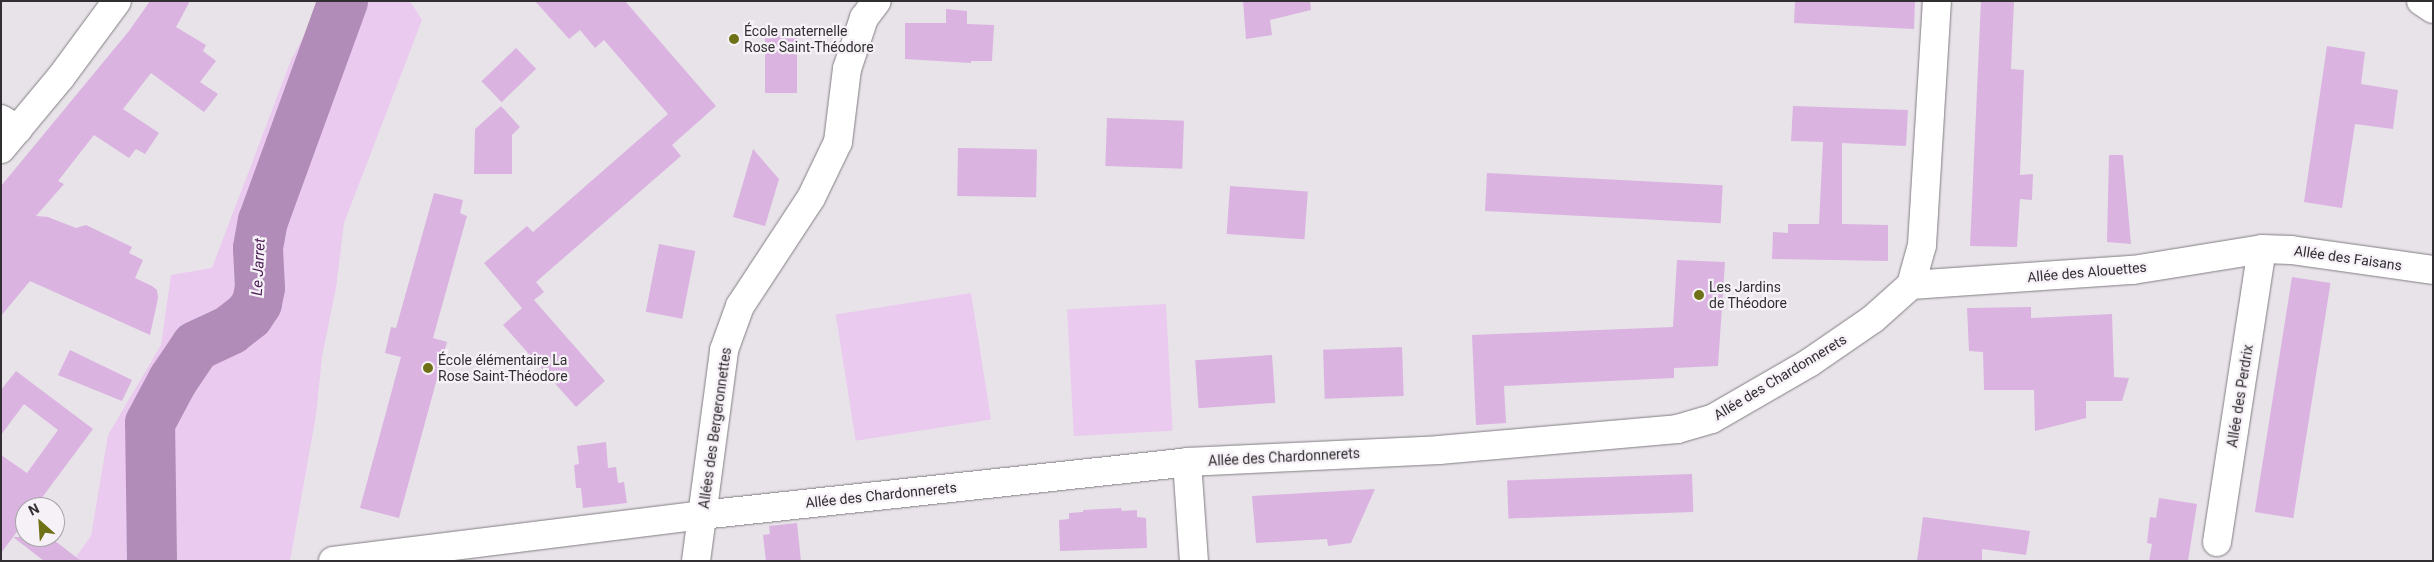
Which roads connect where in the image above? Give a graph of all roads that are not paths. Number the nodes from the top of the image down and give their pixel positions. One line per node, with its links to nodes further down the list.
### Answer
1 (116, 1): 6 (street)
2 (877, 1): 12 (street, Allées des Bergeronnettes)
3 (1937, 1): 10 (street)
4 (2421, 1): 5 (street)
5 (2433, 9)
6 (10, 124): 7 (street)
7 (1, 149)
8 (2262, 249): 9 (street, Allée des Faisans); 10 (street, Allée des Alouettes); 13 (street, Allée des Perdrix)
9 (2433, 270)
10 (1911, 285): 11 (street, Allée des Chardonnerets)
11 (1187, 462): 12 (street, Allée des Chardonnerets); 16 (street)
12 (702, 515): 14 (street, Allée des Chardonnerets); 15 (street, Allées des Bergeronnettes)
13 (2217, 542)
14 (333, 561)
15 (696, 561)
16 (1194, 561)

